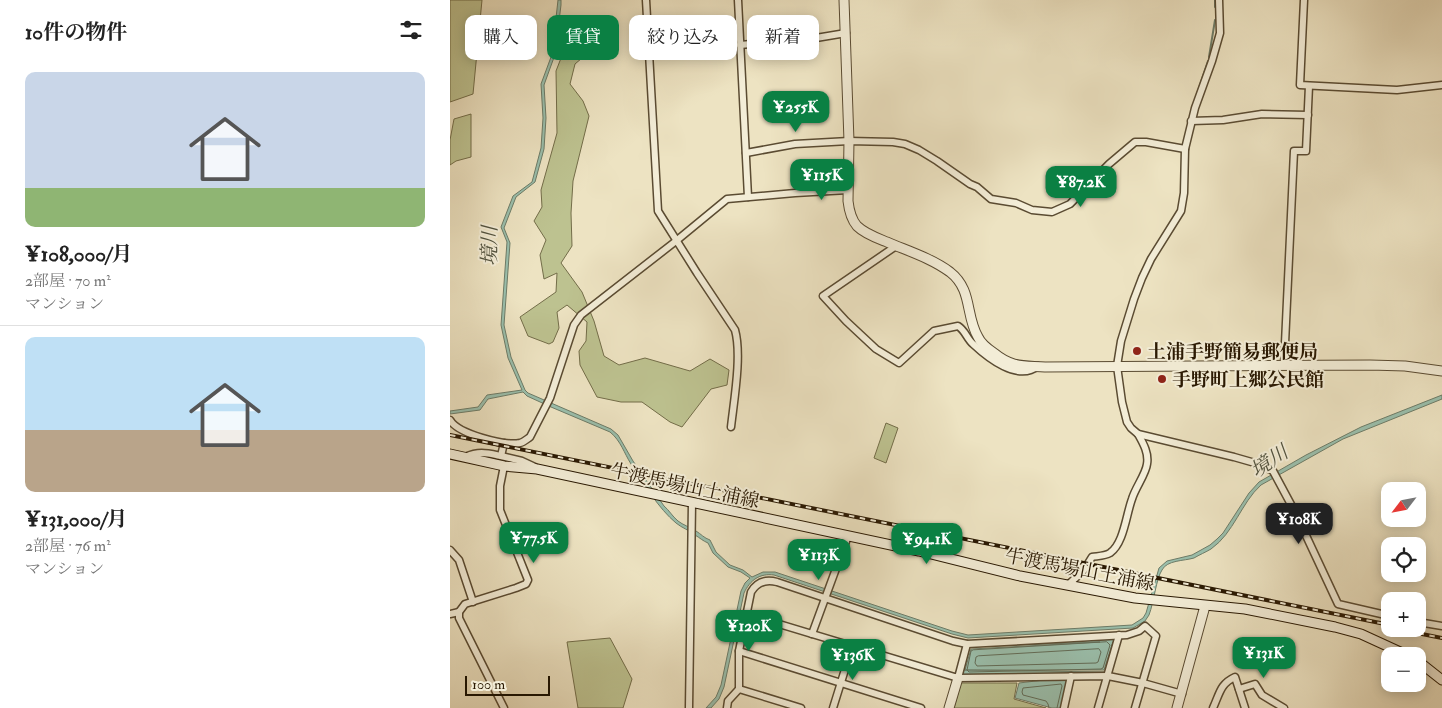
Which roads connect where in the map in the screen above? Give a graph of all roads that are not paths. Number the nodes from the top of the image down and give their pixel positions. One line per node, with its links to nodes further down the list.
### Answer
1 (646, 0): 17 (street)
2 (738, 0): 7 (street)
3 (844, 0): 6 (street)
4 (1219, 0): 11 (street)
5 (1304, 0): 9 (street)
6 (846, 33): 7 (street); 12 (street)
7 (740, 45): 14 (street)
8 (1442, 85): 9 (street)
9 (1309, 86): 10 (street)
10 (1308, 115): 11 (street); 21 (street)
11 (1191, 121): 13 (street)
12 (849, 142): 13 (street); 14 (street); 15 (street)
13 (1185, 149): 20 (street)
14 (746, 154): 16 (street)
15 (848, 190): 16 (street); 18 (street)
16 (748, 197): 17 (street)
17 (676, 241): 24 (street); 26 (street)
18 (896, 246): 19 (street); 19 (street)
19 (1038, 366): 20 (street)
20 (1118, 366): 21 (street); 25 (street)
21 (1284, 366): 22 (street)
22 (1442, 371)
23 (450, 420): 26 (street)
24 (731, 427)
25 (1138, 434): 35 (street); 42 (street)
26 (504, 443): 29 (street)
27 (450, 454): 28 (street, 牛渡馬場山土浦線)
28 (465, 456): 29 (street); 30 (street, 牛渡馬場山土浦線)
29 (501, 456): 31 (street)
30 (504, 466): 31 (street, 牛渡馬場山土浦線); 37 (street)
31 (538, 469): 32 (street, 牛渡馬場山土浦線)
32 (692, 503): 33 (street, 牛渡馬場山土浦線); 62 (street)
33 (848, 536): 35 (street, 牛渡馬場山土浦線); 36 (street)
34 (450, 550): 37 (street)
35 (1068, 584): 38 (street, 牛渡馬場山土浦線)
36 (824, 598): 41 (street); 45 (street); 47 (street)
37 (473, 602): 39 (street)
38 (1205, 606): 49 (street, 牛渡馬場山土浦線); 60 (street)
39 (459, 612): 40 (street); 61 (street)
40 (450, 614)
41 (746, 614): 45 (street); 50 (street)
42 (1381, 614)
43 (1426, 623): 44 (street)
44 (1442, 626)
45 (812, 634): 48 (street)
46 (1119, 635): 47 (street); 53 (street); 57 (street)
47 (967, 644): 54 (street)
48 (852, 647): 54 (street); 56 (street)
49 (1389, 647)
50 (738, 652): 56 (street); 58 (street)
51 (1426, 667): 55 (street)
52 (1070, 676): 53 (street); 54 (street); 68 (street)
53 (1108, 676): 57 (street); 69 (street)
54 (958, 678): 67 (street)
55 (1442, 680)
56 (841, 683): 65 (street); 66 (street)
57 (1143, 683): 60 (street); 70 (street)
58 (739, 689): 63 (street); 64 (street)
59 (1239, 689): 72 (street); 73 (street); 74 (street)
60 (1182, 694): 71 (street)
61 (504, 708)
62 (689, 708)
63 (727, 708)
64 (801, 708)
65 (833, 708)
66 (921, 708)
67 (949, 708)
68 (1064, 708)
69 (1098, 708)
70 (1135, 708)
71 (1178, 708)
72 (1213, 708)
73 (1245, 708)
74 (1284, 708)

